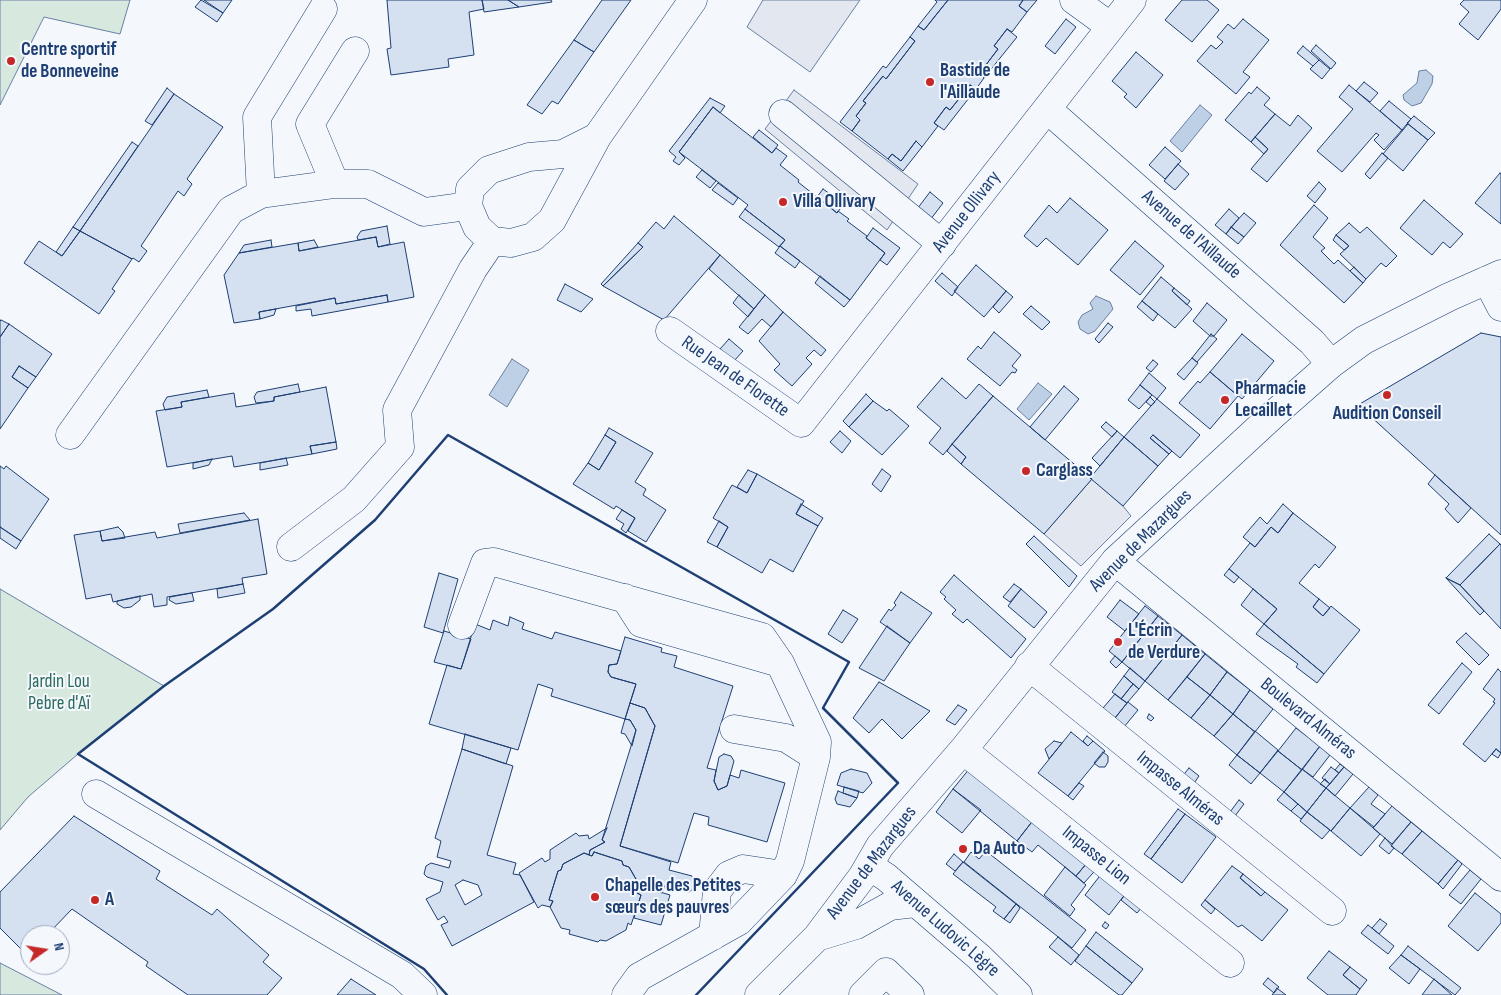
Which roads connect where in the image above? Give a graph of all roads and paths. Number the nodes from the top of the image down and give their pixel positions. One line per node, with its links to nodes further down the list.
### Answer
1 (693, 0): 9 (street)
2 (1074, 0): 5 (street)
3 (1132, 0): 5 (street, Avenue Ollivary)
4 (323, 9): 11 (street)
5 (1111, 27): 7 (street, Avenue Ollivary)
6 (355, 51): 10 (street)
7 (1047, 109): 14 (street, Avenue Ollivary); 18 (street, Avenue de l'Aillaude)
8 (783, 114): 14 (street)
9 (597, 137): 12 (street); 13 (street)
10 (335, 184): 11 (street); 12 (street)
11 (261, 194): 20 (street)
12 (468, 206): 13 (street)
13 (492, 241): 21 (street)
14 (942, 244): 19 (street, Avenue Ollivary)
15 (1494, 277): 16 (street); 18 (street, Avenue de Mazargues)
16 (1501, 307)
17 (670, 331): 19 (street, Rue Jean de Florette)
18 (1331, 364): 22 (street, Avenue de Mazargues)
19 (801, 423)
20 (70, 435)
21 (291, 547)
22 (1115, 561): 24 (street, Avenue de Mazargues); 31 (street, Boulevard Alméras)
23 (462, 625): 27 (street)
24 (1029, 666): 26 (street, Avenue de Mazargues); 33 (street, Impasse Alméras)
25 (734, 728): 27 (street)
26 (963, 750): 29 (street, Avenue de Mazargues); 36 (street, Impasse Lion)
27 (816, 757): 30 (street)
28 (96, 794): 37 (street)
29 (869, 866): 32 (street, Avenue Ludovic Lègre); 35 (street, Avenue de Mazargues)
30 (783, 875): 34 (street); 34 (street)
31 (1501, 877)
32 (915, 903): 35 (street, Avenue de Mazargues); 42 (street, Avenue Ludovic Lègre)
33 (1332, 911)
34 (713, 936): 38 (street)
35 (817, 937): 39 (street, Avenue de Mazargues)
36 (1230, 963)
37 (423, 995)
38 (626, 995)
39 (760, 995)
40 (863, 995): 41 (street)
41 (910, 995)
42 (1018, 995)

